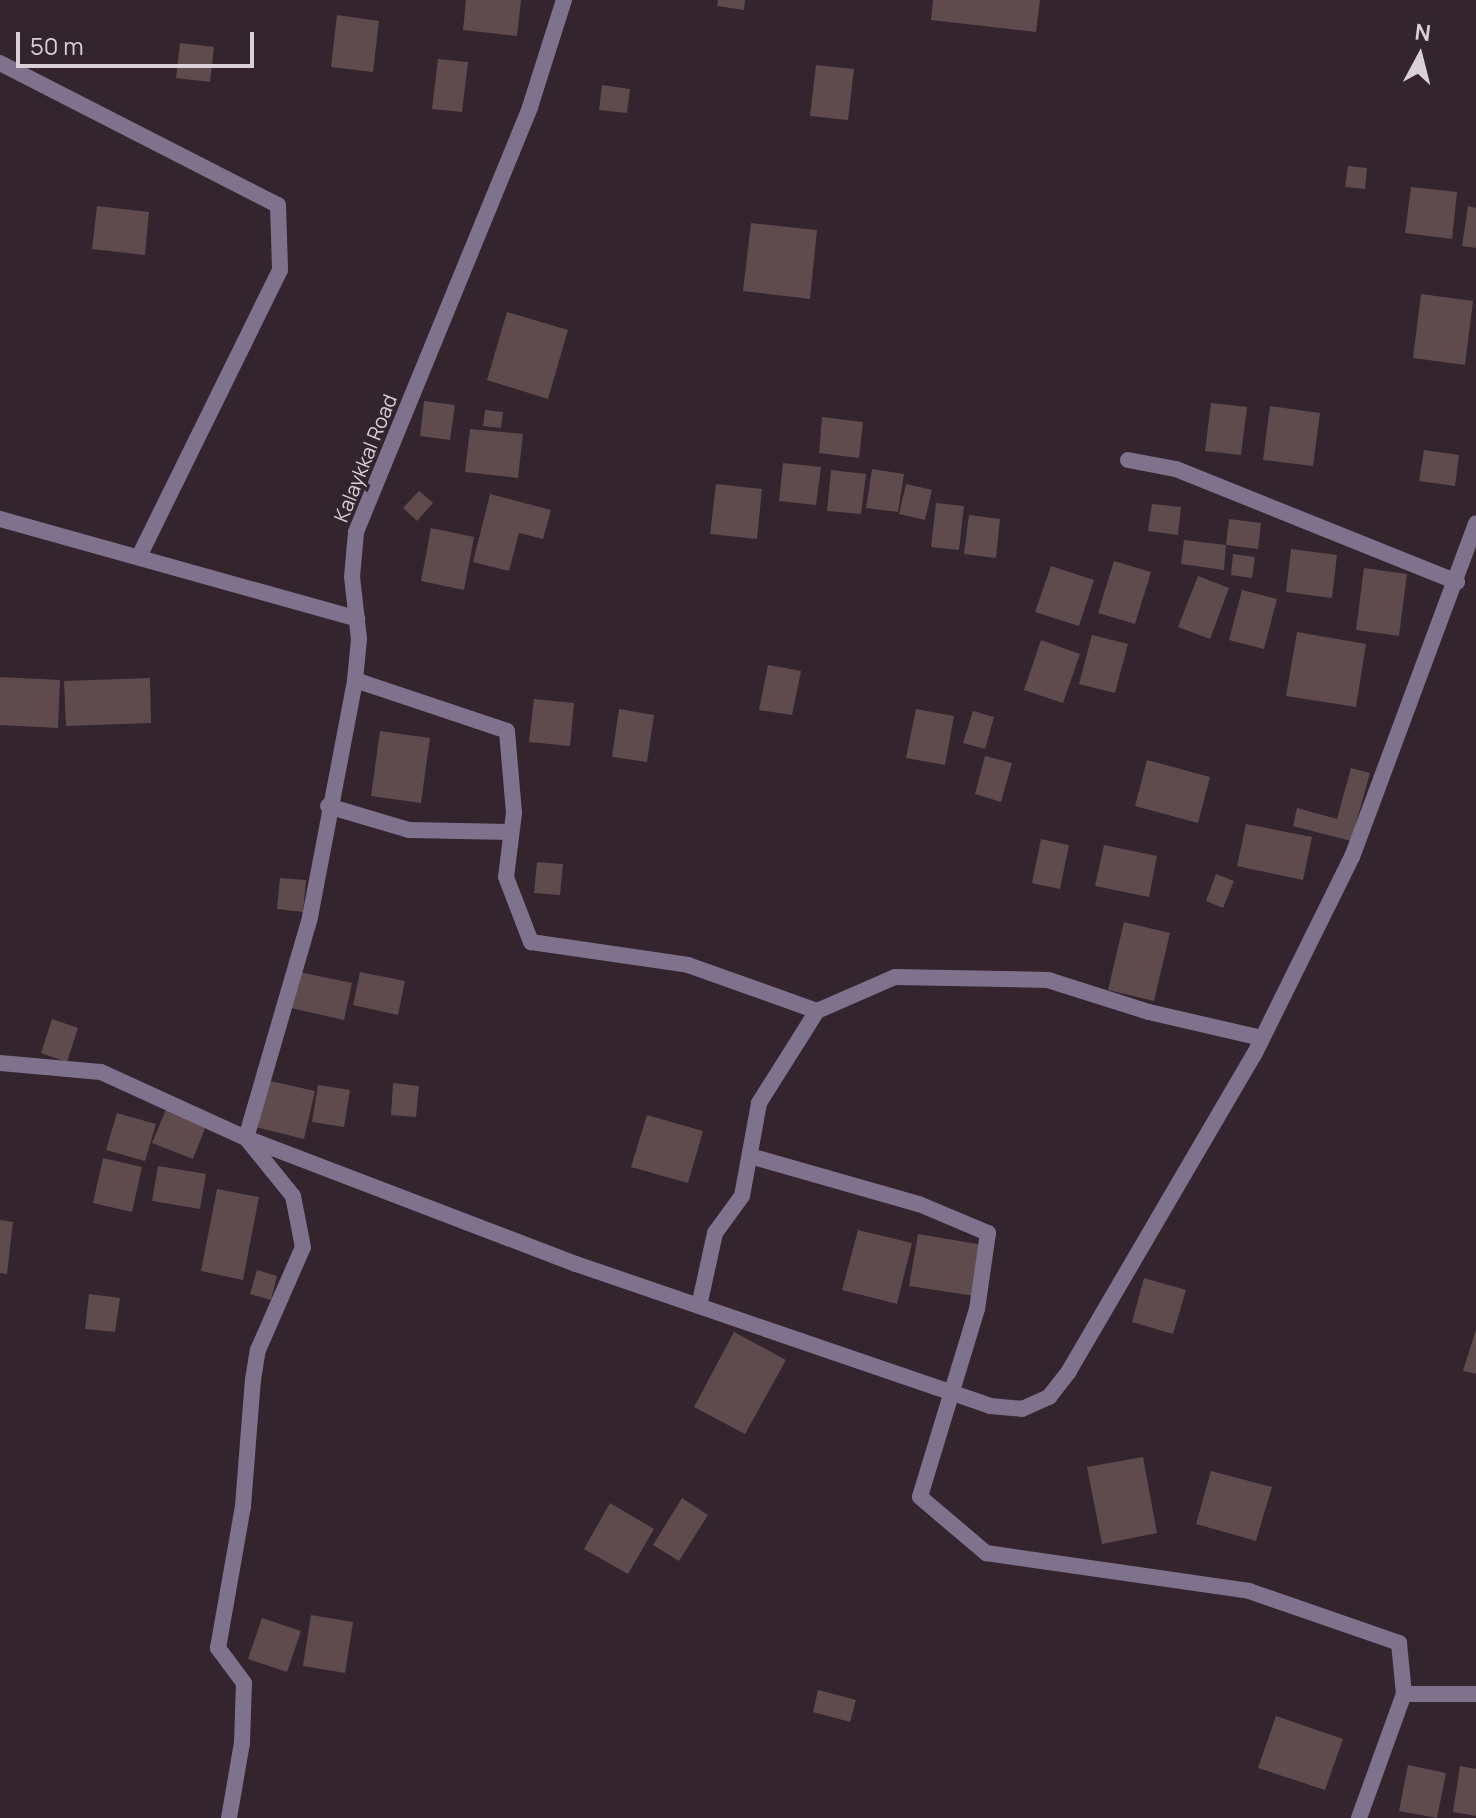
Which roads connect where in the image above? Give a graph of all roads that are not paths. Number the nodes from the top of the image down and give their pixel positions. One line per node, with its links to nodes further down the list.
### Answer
1 (564, 0): 8 (street, Kalaykkal Road)
2 (0, 63): 6 (street)
3 (1128, 460): 7 (street)
4 (0, 519): 6 (street)
5 (1476, 523): 7 (street)
6 (139, 557): 8 (street)
7 (1457, 582): 13 (street)
8 (357, 619): 9 (street, Kalaykkal Road)
9 (355, 680): 10 (street, Kalaykkal Road); 11 (street)
10 (328, 806): 11 (street); 15 (street, Kalaykkal Road)
11 (511, 832): 12 (street)
12 (817, 1011): 13 (street); 16 (street)
13 (1262, 1038): 18 (street)
14 (0, 1063): 15 (street)
15 (246, 1138): 17 (street); 21 (street)
16 (750, 1156): 17 (street); 18 (street)
17 (699, 1306): 18 (street)
18 (949, 1392): 19 (street)
19 (1404, 1694): 20 (street); 22 (street)
20 (1476, 1694)
21 (229, 1818)
22 (1359, 1818)

